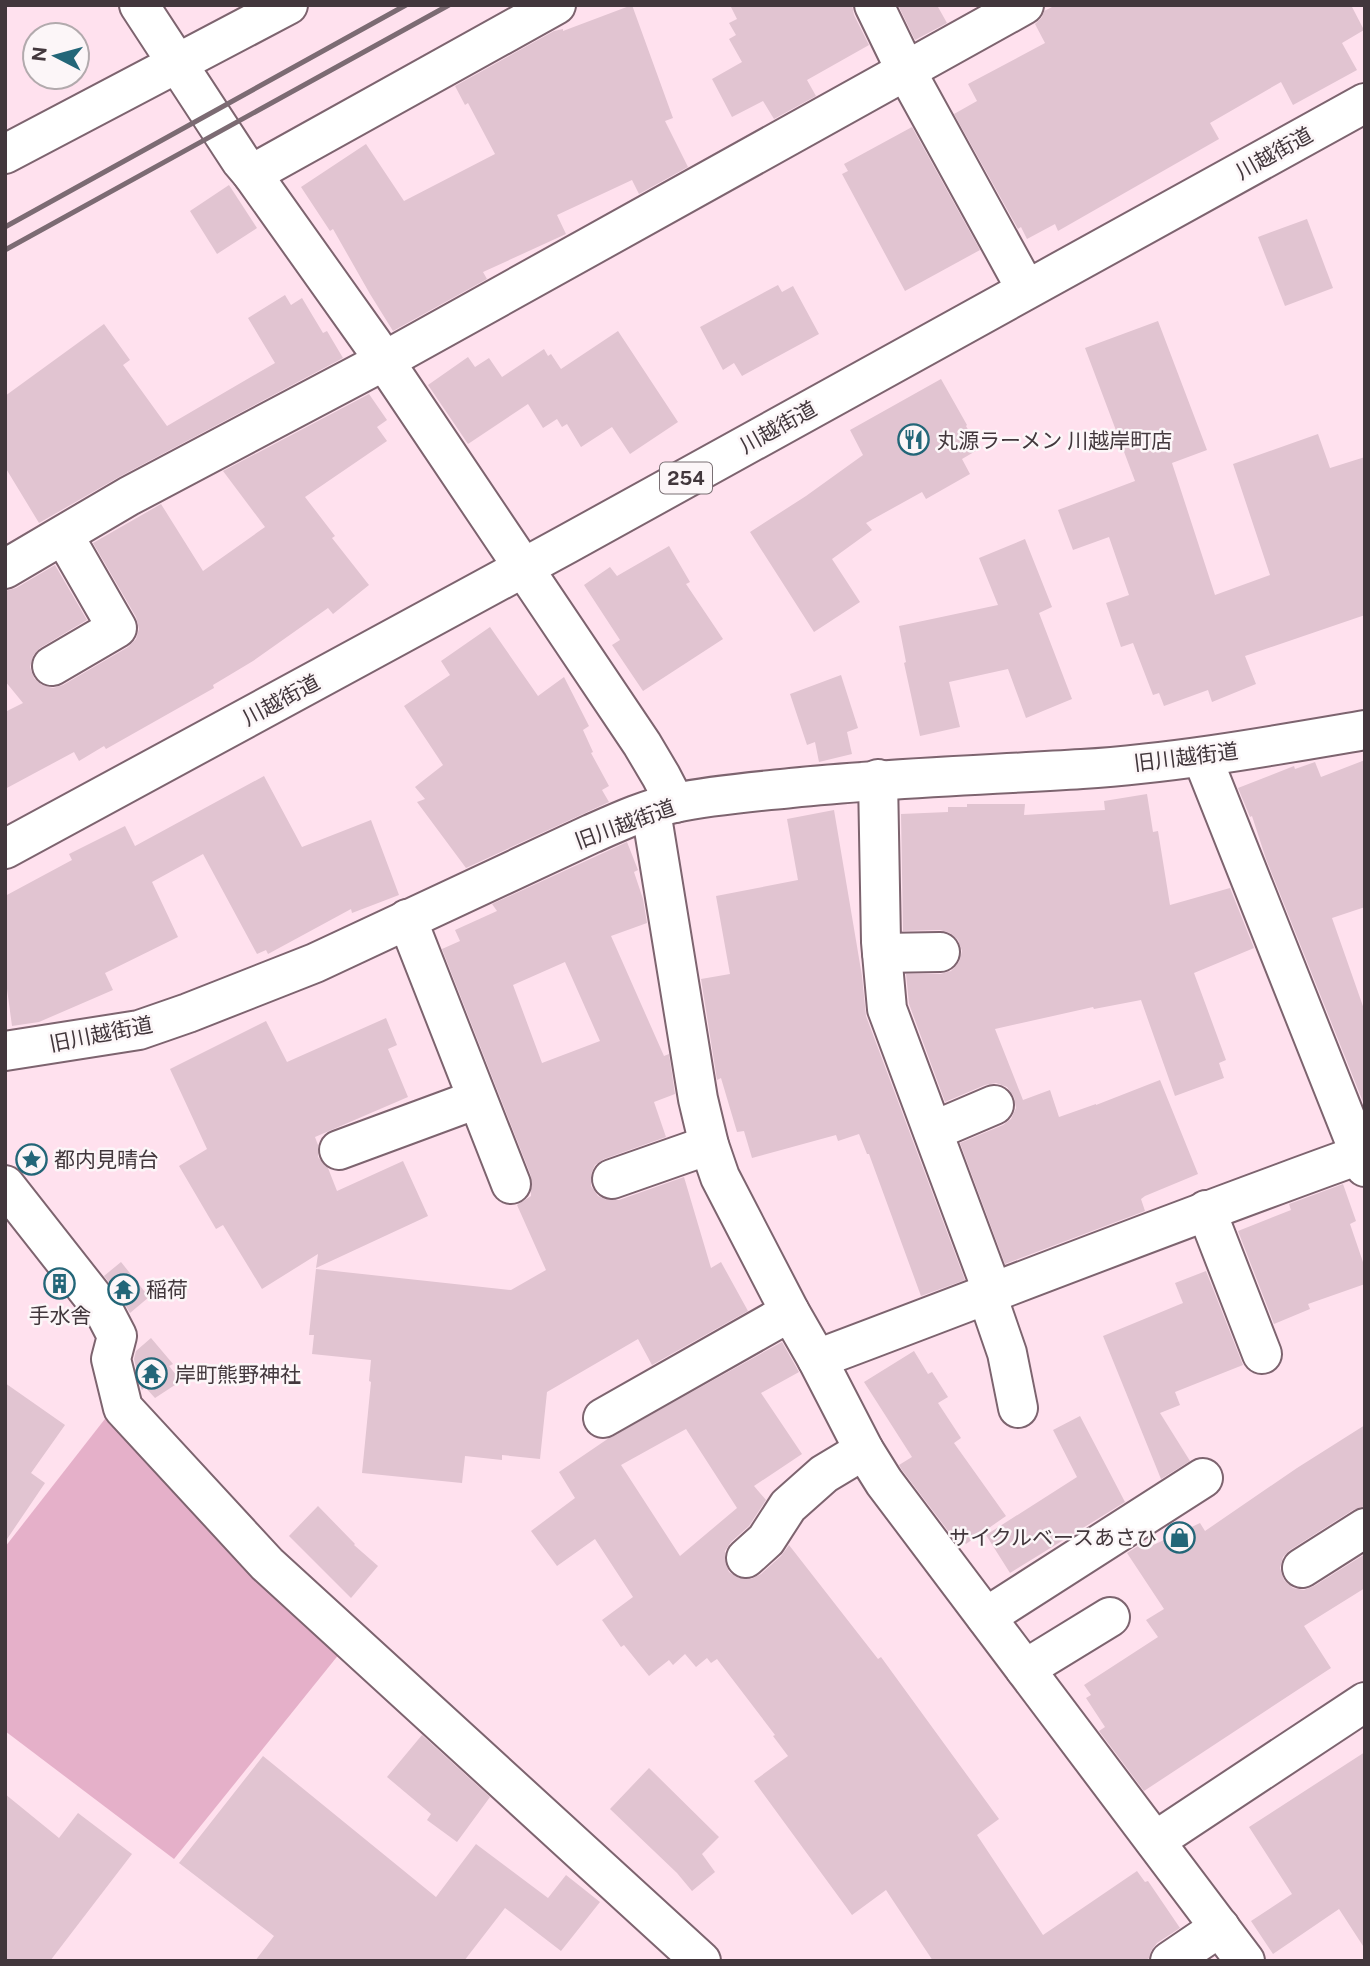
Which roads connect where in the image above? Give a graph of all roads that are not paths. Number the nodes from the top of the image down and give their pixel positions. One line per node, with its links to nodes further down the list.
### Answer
1 (139, 5): 6 (main road)
2 (288, 5): 6 (main road)
3 (556, 5): 10 (main road)
4 (874, 5): 7 (main road)
5 (1024, 5): 7 (main road)
6 (178, 64): 9 (main road); 10 (main road)
7 (906, 71): 11 (main road); 12 (main road)
8 (1365, 103): 11 (main road, 川越街道 / 254)
9 (5, 154)
10 (247, 168): 12 (main road)
11 (1026, 289): 14 (main road, 川越街道 / 254)
12 (384, 361): 13 (main road); 14 (main road)
13 (64, 536): 15 (main road); 16 (main road)
14 (523, 568): 20 (main road); 21 (main road, 川越街道 / 254)
15 (5, 569)
16 (52, 666)
17 (1365, 730): 18 (main road, 旧川越街道)
18 (1202, 757): 19 (main road, 旧川越街道); 31 (main road)
19 (878, 779): 20 (main road, 旧川越街道); 24 (main road)
20 (663, 807): 22 (main road, 旧川越街道); 29 (main road)
21 (5, 849)
22 (407, 919): 25 (main road, 旧川越街道); 26 (main road)
23 (940, 952): 24 (main road)
24 (882, 953): 28 (main road)
25 (5, 1051)
26 (477, 1099): 30 (main road); 33 (main road)
27 (994, 1105): 28 (main road)
28 (933, 1131): 36 (main road)
29 (709, 1145): 32 (main road); 37 (main road)
30 (339, 1150)
31 (1362, 1161): 35 (main road)
32 (612, 1179)
33 (511, 1184)
34 (5, 1185): 53 (main road)
35 (1206, 1210): 36 (main road); 38 (main road)
36 (990, 1294): 39 (main road); 40 (main road)
37 (790, 1312): 39 (main road); 41 (main road)
38 (1262, 1354)
39 (817, 1359): 42 (main road)
40 (1018, 1408)
41 (603, 1418)
42 (864, 1450): 45 (main road); 48 (main road)
43 (1203, 1478): 48 (main road)
44 (1365, 1528): 46 (main road)
45 (746, 1558)
46 (1301, 1569)
47 (1110, 1617): 49 (main road)
48 (986, 1618): 49 (main road)
49 (1025, 1669): 51 (main road)
50 (1365, 1702): 51 (main road)
51 (1155, 1841): 52 (main road)
52 (1220, 1927): 54 (main road); 55 (main road)
53 (701, 1961)
54 (1170, 1961)
55 (1245, 1961)

